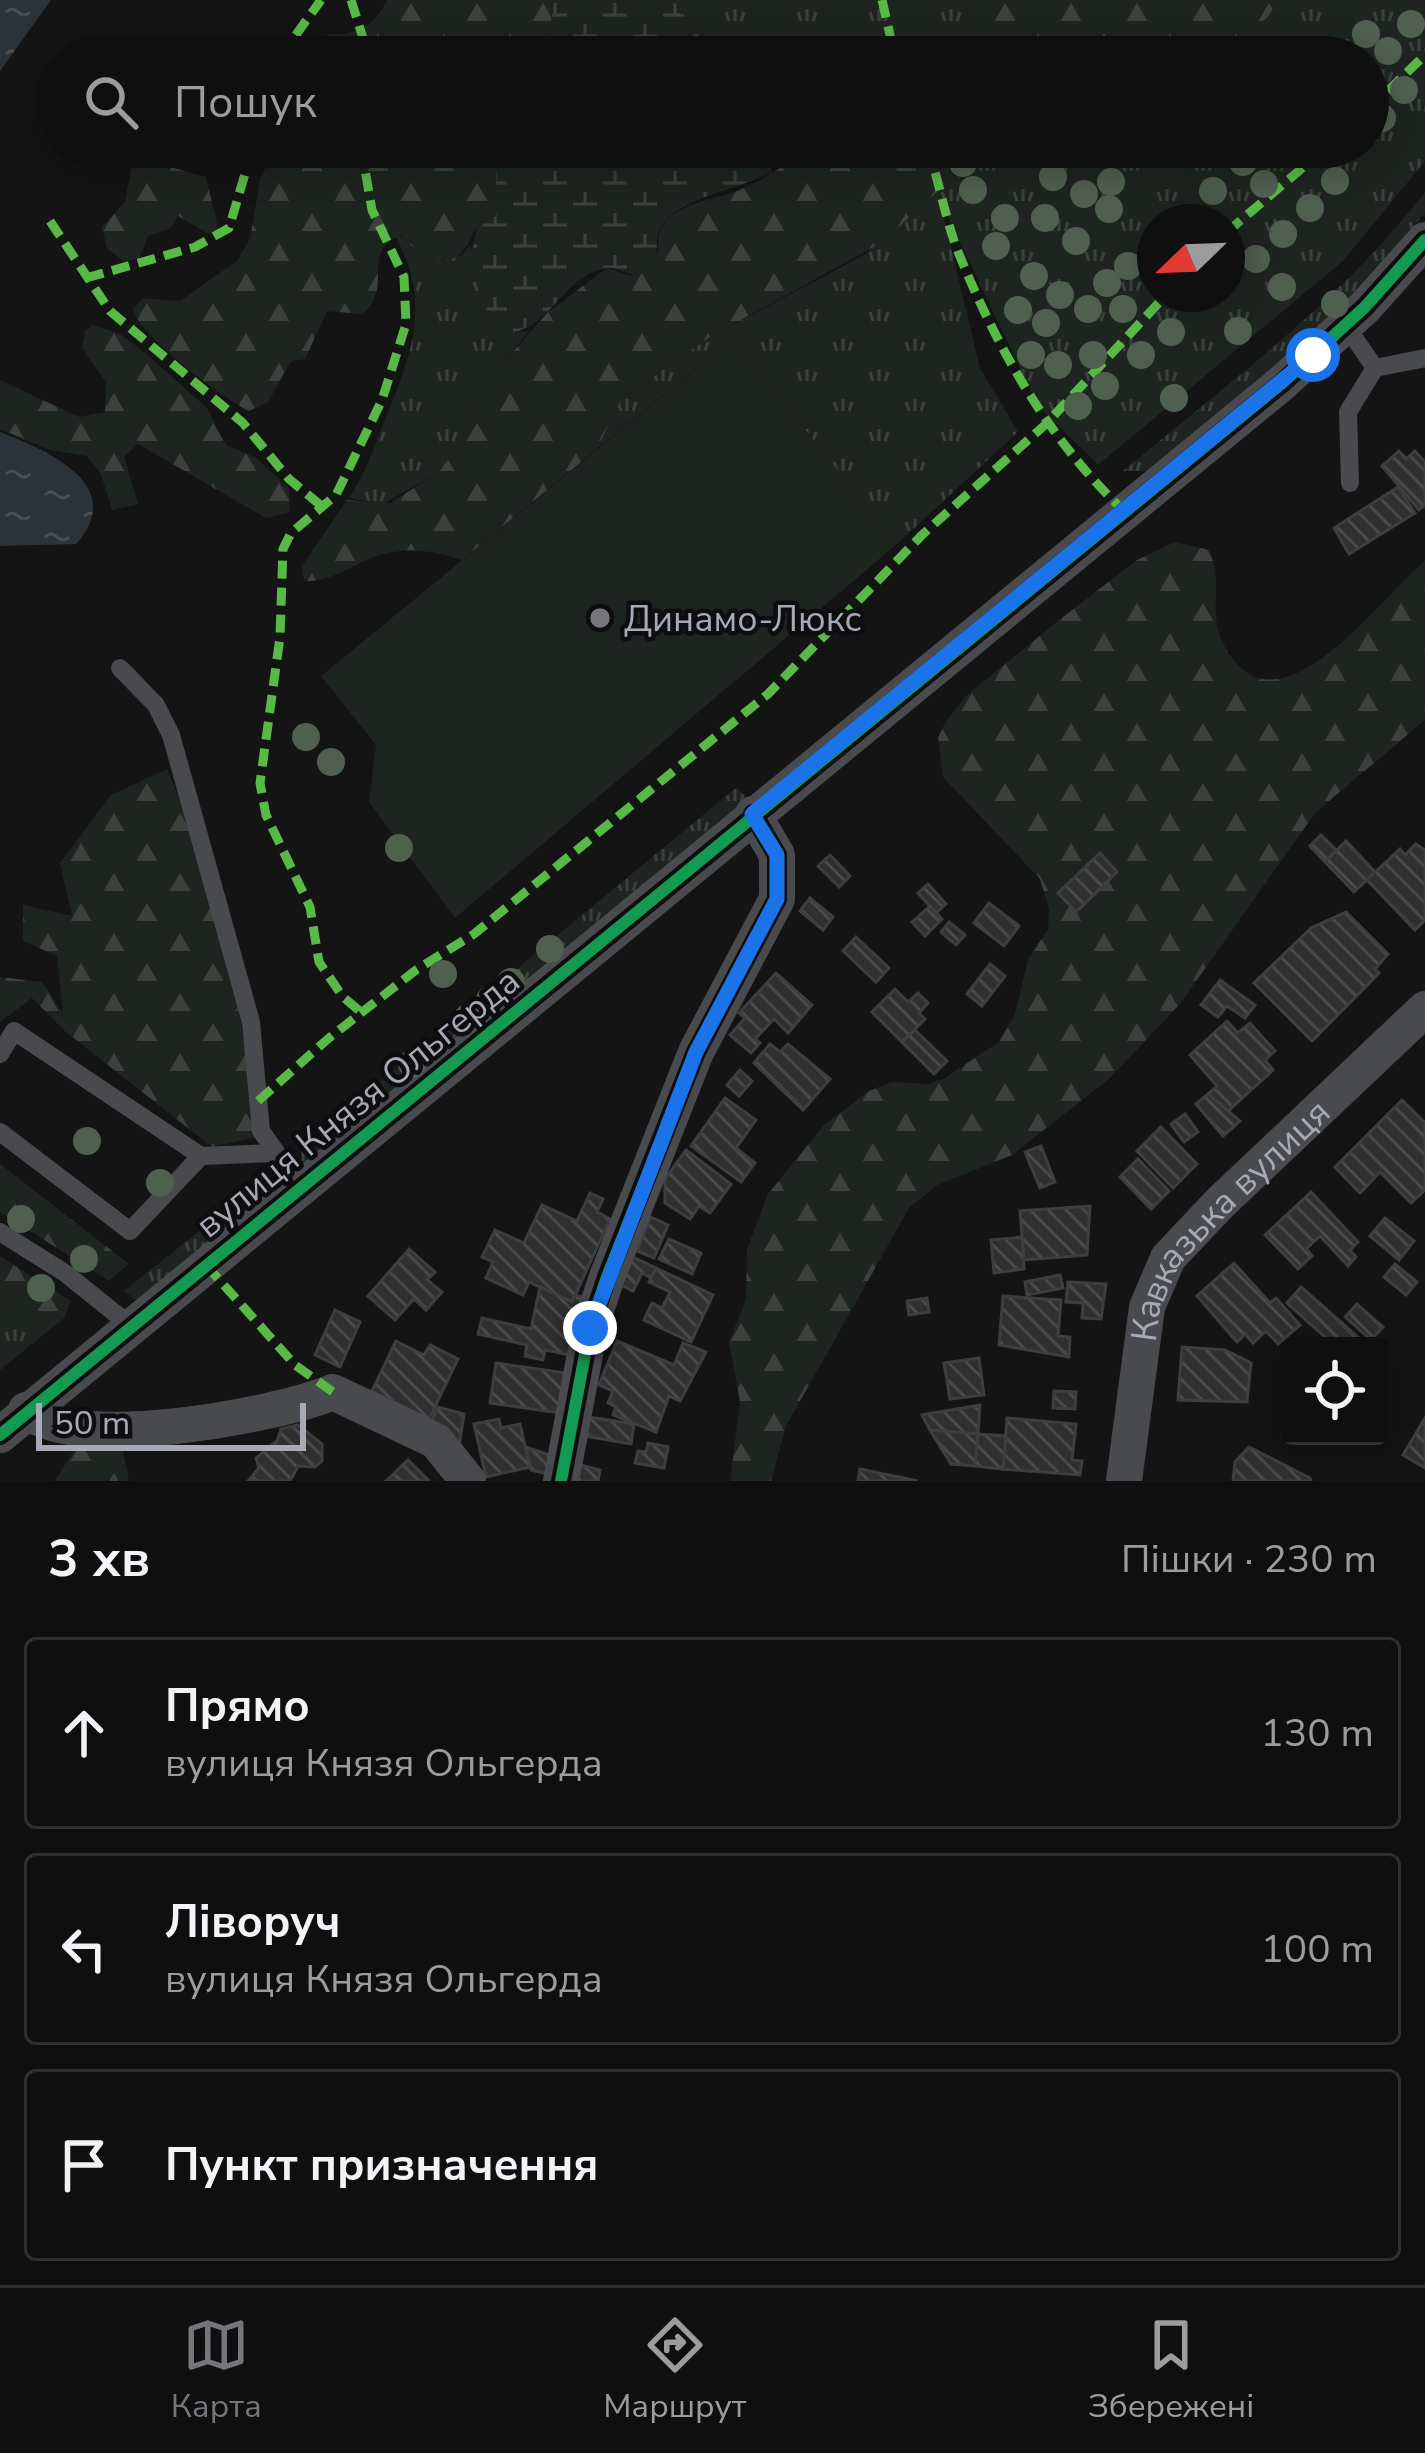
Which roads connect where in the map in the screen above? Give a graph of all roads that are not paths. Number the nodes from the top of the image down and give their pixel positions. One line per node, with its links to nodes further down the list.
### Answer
1 (1425, 240): 2 (street, вулиця Князя Ольгерда)
2 (1346, 326): 4 (lane); 7 (street, вулиця Князя Ольгерда)
3 (1425, 358): 4 (lane)
4 (1375, 368): 5 (lane)
5 (1350, 482)
6 (120, 668): 11 (lane)
7 (752, 814): 13 (street, вулиця Князя Ольгерда); 18 (street)
8 (1425, 1009): 19 (street, Кавказька вулиця)
9 (0, 1054): 12 (lane)
10 (0, 1132): 12 (lane)
11 (274, 1154): 12 (lane); 13 (lane)
12 (201, 1156)
13 (301, 1187): 15 (street, вулиця Князя Ольгерда)
14 (0, 1232): 15 (lane)
15 (130, 1326): 16 (street, вулиця Князя Ольгерда)
16 (13, 1422): 17 (street)
17 (468, 1481)
18 (561, 1481)
19 (1124, 1481)

